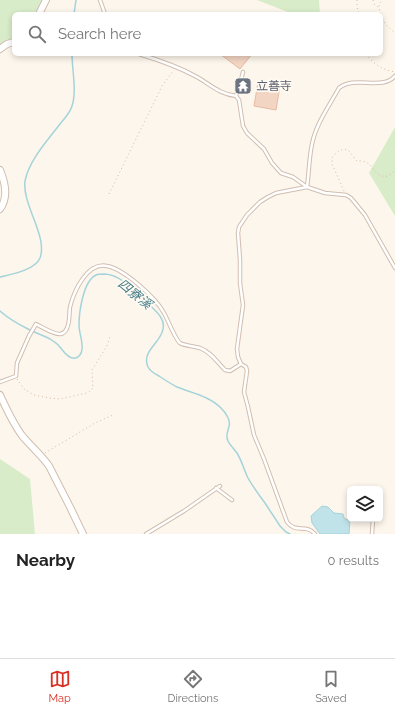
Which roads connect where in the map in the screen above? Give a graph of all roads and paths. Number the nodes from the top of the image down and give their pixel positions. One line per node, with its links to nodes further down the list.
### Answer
1 (46, 0): 7 (street)
2 (100, 0): 8 (lane)
3 (357, 0): 9 (path)
4 (373, 0): 6 (path)
5 (383, 0): 6 (path)
6 (379, 7): 10 (path)
7 (40, 12)
8 (104, 12)
9 (358, 12)
10 (380, 12)
11 (383, 21): 12 (path)
12 (395, 33)
13 (12, 43): 14 (street)
14 (0, 49)
15 (145, 56): 17 (lane)
16 (368, 56): 19 (path)
17 (176, 67): 21 (lane); 25 (path)
18 (243, 72): 21 (lane)
19 (395, 72)
20 (395, 76): 24 (lane)
21 (236, 96): 24 (lane)
22 (0, 170): 27 (street)
23 (395, 171): 26 (path)
24 (307, 188): 26 (lane); 30 (lane)
25 (109, 194)
26 (346, 195): 28 (lane)
27 (0, 209)
28 (395, 268)
29 (110, 336): 31 (path)
30 (241, 364): 31 (lane); 42 (lane)
31 (16, 376): 32 (lane)
32 (0, 382)
33 (0, 396): 35 (street)
34 (113, 415): 35 (path)
35 (40, 455): 40 (street)
36 (220, 486): 37 (lane)
37 (216, 488): 38 (lane); 41 (lane)
38 (232, 500)
39 (373, 522): 43 (lane)
40 (83, 534)
41 (146, 534)
42 (315, 534)
43 (372, 534)

